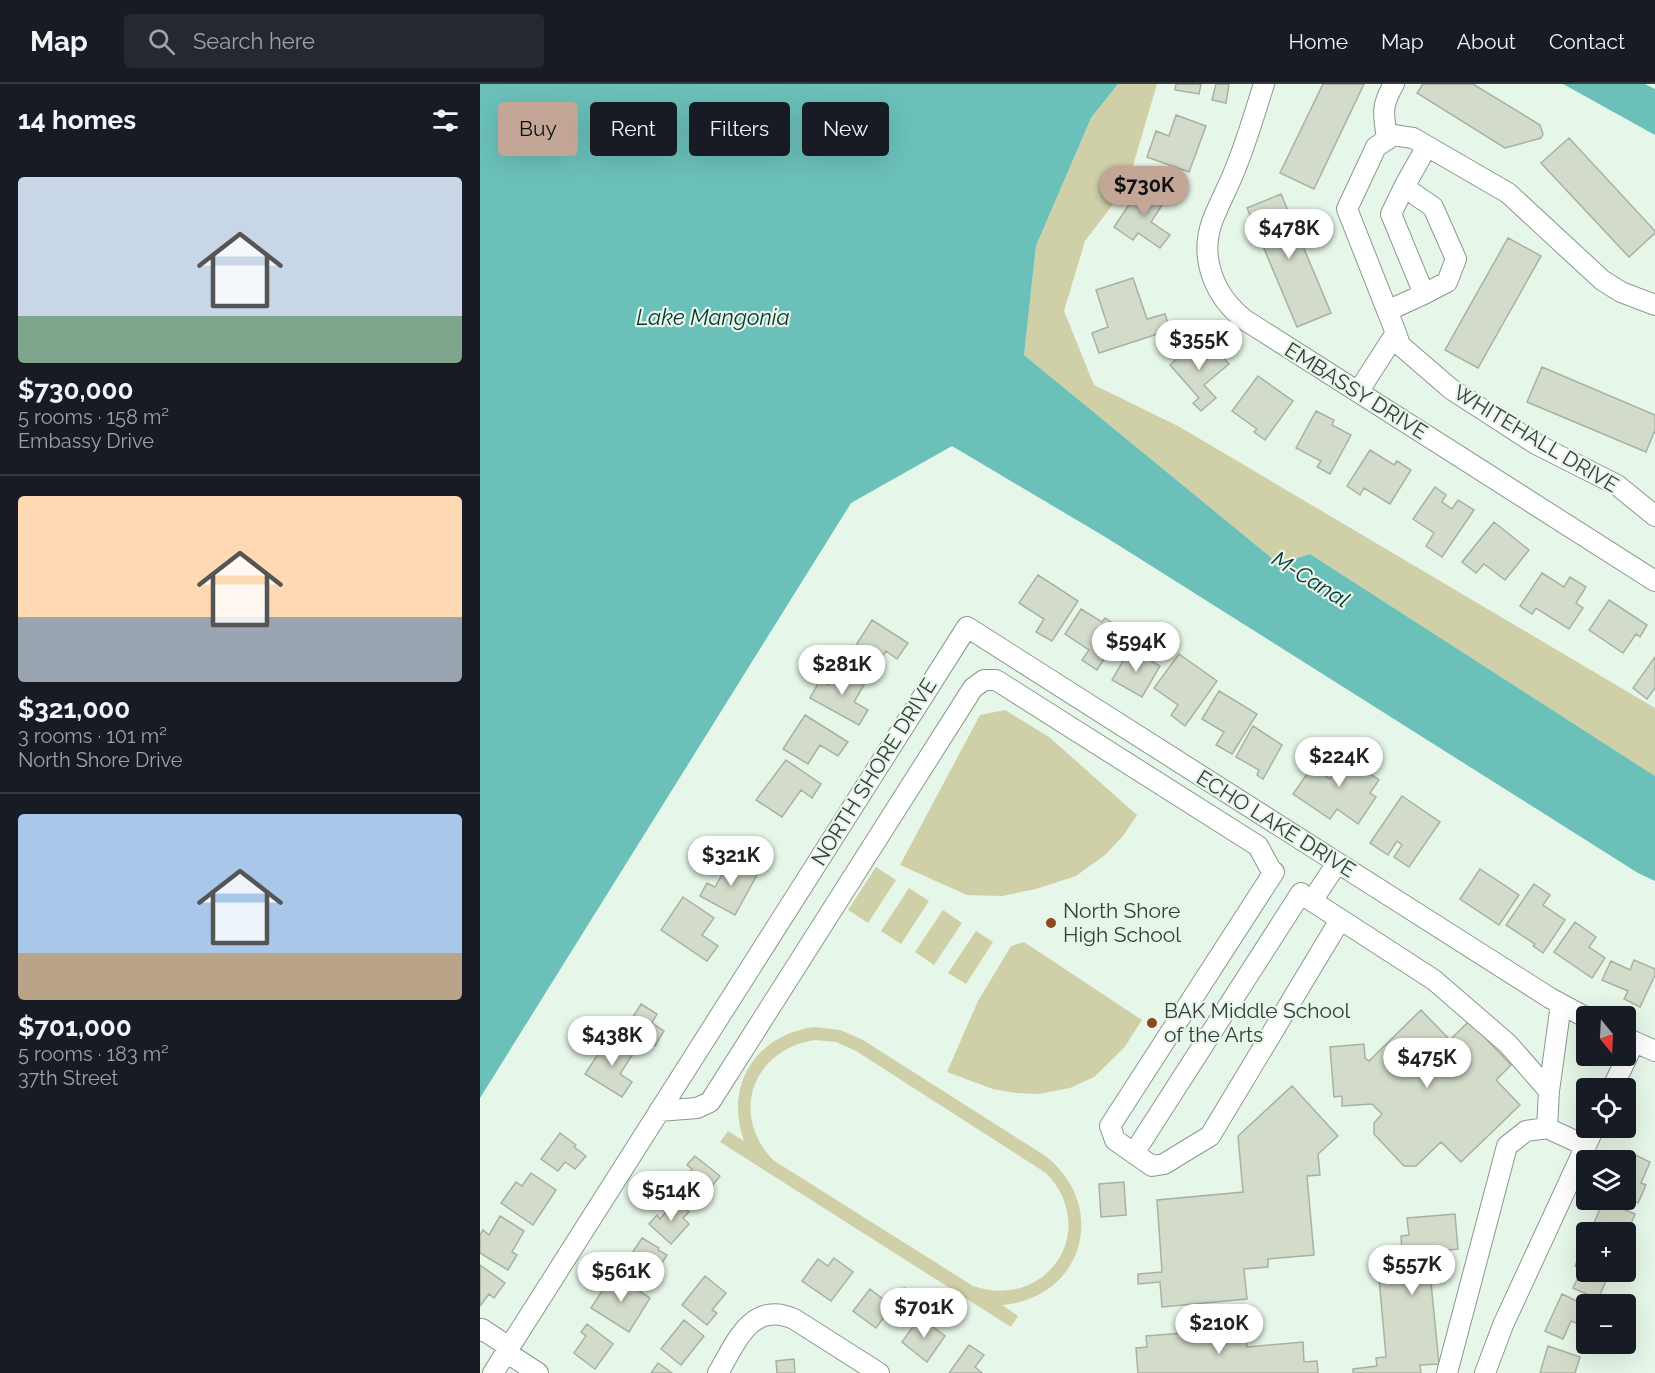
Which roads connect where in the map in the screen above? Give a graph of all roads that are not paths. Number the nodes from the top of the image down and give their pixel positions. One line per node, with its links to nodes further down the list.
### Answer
1 (1264, 84): 10 (street, EMBASSY DRIVE)
2 (1394, 84): 3 (street)
3 (1387, 140): 4 (street); 8 (street, WHITEHALL DRIVE)
4 (1427, 146): 5 (street); 7 (street)
5 (1404, 187): 6 (street); 6 (street)
6 (1424, 294): 8 (street)
7 (1655, 305)
8 (1387, 311): 9 (street, WHITEHALL DRIVE)
9 (1396, 333): 10 (street); 11 (street, WHITEHALL DRIVE)
10 (1358, 392): 12 (street, EMBASSY DRIVE)
11 (1655, 516)
12 (1655, 580)
13 (967, 627): 14 (street, ECHO LAKE DRIVE); 23 (street, NORTH SHORE DRIVE)
14 (1337, 863): 16 (street); 18 (street, ECHO LAKE DRIVE)
15 (1274, 872): 16 (street); 23 (street); 27 (street)
16 (1306, 897): 17 (street); 27 (street)
17 (1340, 920): 22 (street); 27 (street)
18 (1561, 1004): 19 (street, ECHO LAKE DRIVE); 22 (street)
19 (1576, 1012)
20 (1636, 1043): 21 (street)
21 (1655, 1051)
22 (1549, 1091): 24 (street)
23 (659, 1111): 29 (street, NORTH SHORE DRIVE)
24 (1547, 1128): 26 (street); 34 (street)
25 (1590, 1138): 26 (street)
26 (1586, 1146): 35 (street)
27 (1134, 1154)
28 (480, 1331): 29 (street)
29 (507, 1350): 30 (street, NORTH SHORE DRIVE); 31 (street)
30 (493, 1373)
31 (538, 1373)
32 (718, 1373): 33 (street)
33 (879, 1373)
34 (1447, 1373)
35 (1485, 1373)

